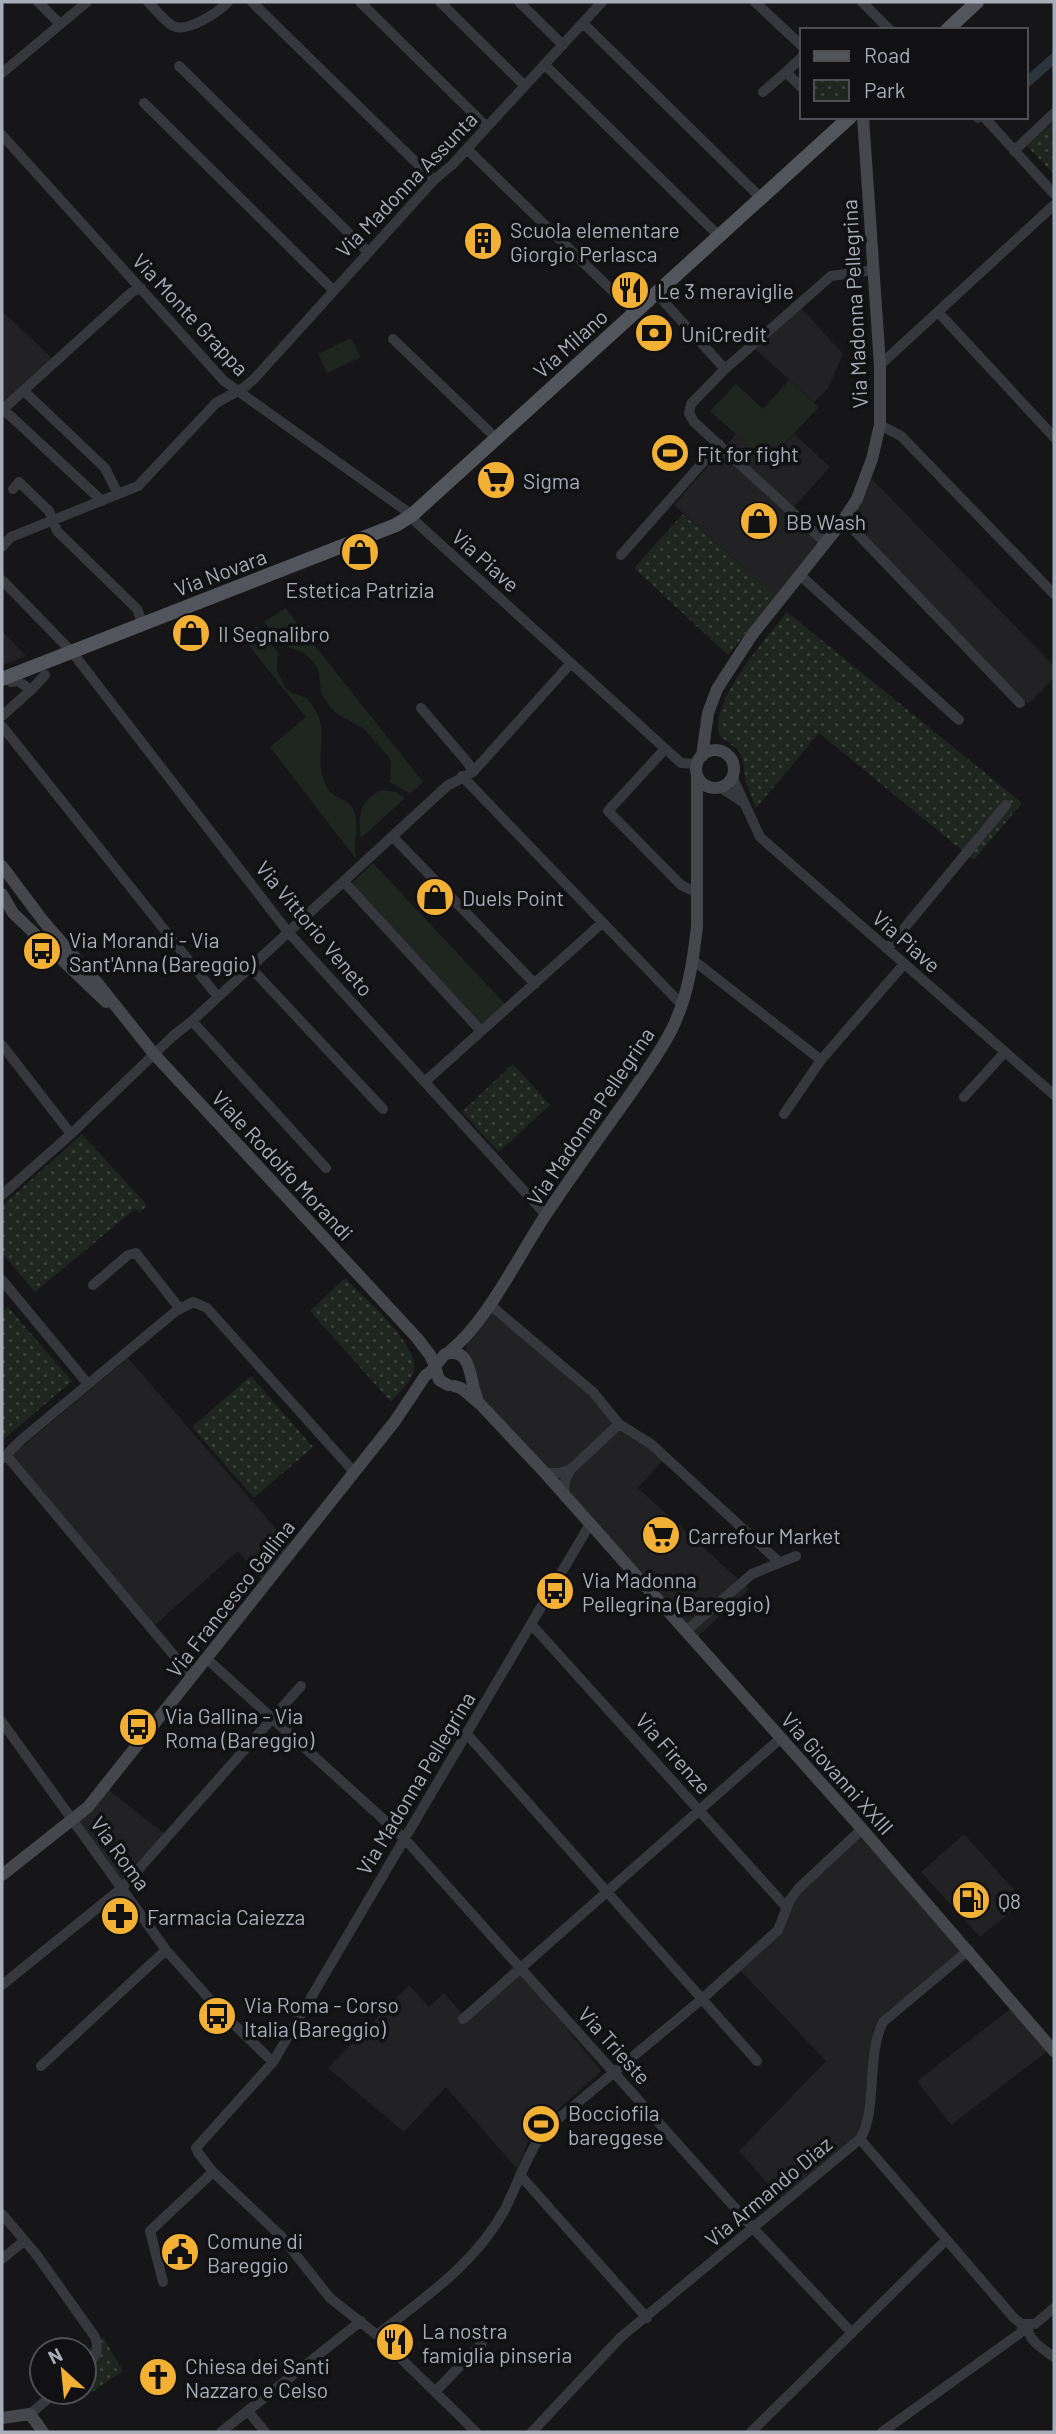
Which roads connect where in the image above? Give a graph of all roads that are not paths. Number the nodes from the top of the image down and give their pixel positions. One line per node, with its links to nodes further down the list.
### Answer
1 (37, 2): 14 (street)
2 (88, 2): 14 (street)
3 (148, 2): 4 (street)
4 (228, 2)
5 (252, 2): 36 (street)
6 (360, 2): 32 (street)
7 (440, 2): 24 (street)
8 (519, 2): 18 (street)
9 (602, 2): 13 (street, Via Madonna Assunta)
10 (755, 2): 17 (street)
11 (862, 2): 15 (street)
12 (977, 2): 16 (main road)
13 (583, 23): 18 (street, Via Madonna Assunta); 38 (street)
14 (60, 24): 23 (street)
15 (888, 28)
16 (949, 28)
17 (800, 44)
18 (563, 45): 20 (street, Via Madonna Assunta)
19 (800, 59): 22 (street)
20 (545, 65): 24 (street, Via Madonna Assunta); 40 (street)
21 (179, 66): 41 (street)
22 (786, 72): 25 (street); 26 (street)
23 (2, 73)
24 (526, 86): 32 (street, Via Madonna Assunta)
25 (800, 86)
26 (762, 92)
27 (144, 103): 44 (street)
28 (1054, 113): 35 (street)
29 (863, 119): 42 (street, Via Madonna Pellegrina)
30 (986, 119): 35 (street)
31 (841, 120): 38 (main road, Via Milano)
32 (487, 127): 34 (street, Via Madonna Assunta)
33 (2, 135): 43 (street, Via Monte Grappa)
34 (467, 149): 36 (street, Via Madonna Assunta); 47 (street)
35 (1014, 150): 37 (street)
36 (434, 180): 41 (street, Via Madonna Assunta)
37 (1054, 194)
38 (761, 198): 40 (main road, Via Milano)
39 (1054, 205): 46 (street)
40 (719, 236): 45 (main road, Via Milano)
41 (368, 252): 44 (street, Via Madonna Assunta)
42 (874, 270): 49 (street, Via Madonna Pellegrina); 50 (street)
43 (141, 288): 51 (street); 52 (street, Via Monte Grappa)
44 (332, 289): 52 (street, Via Madonna Assunta)
45 (656, 293): 47 (main road, Via Milano); 50 (street)
46 (938, 312): 49 (street); 55 (street)
47 (635, 313): 56 (main road, Via Milano)
48 (393, 339): 56 (street)
49 (880, 365): 54 (street, Via Madonna Pellegrina)
50 (725, 369): 57 (street)
51 (24, 391): 53 (street); 59 (street)
52 (237, 392): 59 (street, Via Madonna Assunta); 61 (street, Via Monte Grappa)
53 (2, 409): 60 (street)
54 (880, 425): 63 (street, Via Madonna Pellegrina); 69 (street)
55 (1054, 437)
56 (496, 438): 61 (main road, Via Milano)
57 (719, 444): 64 (street); 66 (street)
58 (13, 489): 62 (street)
59 (118, 494): 60 (street, Via Madonna Assunta)
60 (102, 501): 62 (street, Via Madonna Assunta)
61 (412, 515): 70 (main road, Via Novara); 72 (street, Via Piave)
62 (53, 521): 65 (street, Via Madonna Assunta); 70 (street)
63 (842, 522): 64 (street, Via Madonna Pellegrina); 76 (street)
64 (826, 542): 67 (street, Via Madonna Pellegrina)
65 (2, 547)
66 (621, 555)
67 (800, 575): 79 (street); 81 (street, Via Madonna Pellegrina)
68 (2, 580): 71 (street, Via Vittorio Veneto)
69 (1054, 594)
70 (143, 624): 71 (main road, Via Novara)
71 (72, 652): 73 (main road, Via Novara); 98 (street, Via Vittorio Veneto)
72 (571, 663): 82 (street, Via Piave); 85 (street)
73 (43, 670): 74 (main road, Via Novara); 75 (street)
74 (5, 683): 75 (street)
75 (31, 690): 78 (street)
76 (1020, 703)
77 (421, 708): 85 (street)
78 (2, 716)
79 (959, 720)
80 (2, 726): 104 (street)
81 (706, 728): 83 (street); 84 (street, Via Madonna Pellegrina)
82 (665, 749): 84 (street, Via Piave); 95 (street)
83 (718, 751): 84 (street); 87 (street)
84 (698, 765): 88 (street); 91 (street, Via Madonna Pellegrina)
85 (473, 772): 86 (street)
86 (462, 776): 92 (street); 97 (street)
87 (732, 776): 88 (street); 90 (street, Via Piave)
88 (718, 787): 90 (street, Via Piave); 91 (street)
89 (1006, 805): 99 (street)
90 (746, 806): 99 (street, Via Piave)
91 (698, 812): 95 (street, Via Madonna Pellegrina)
92 (393, 837): 94 (street); 103 (street)
93 (2, 866): 106 (street, Viale Rodolfo Morandi)
94 (344, 881): 98 (street); 108 (street)
95 (697, 893): 100 (street, Via Madonna Pellegrina)
96 (2, 894): 106 (street, Viale Rodolfo Morandi)
97 (602, 923): 103 (street); 105 (street)
98 (288, 932): 102 (street); 113 (street, Via Vittorio Veneto)
99 (887, 949): 101 (street, Via Piave)
100 (693, 960): 105 (street, Via Madonna Pellegrina); 112 (street)
101 (904, 964): 110 (street, Via Piave); 112 (street)
102 (250, 967): 104 (street); 116 (street)
103 (535, 984): 108 (street)
104 (218, 997): 107 (street)
105 (682, 1005): 121 (street, Via Madonna Pellegrina)
106 (123, 1017): 111 (street, Viale Rodolfo Morandi)
107 (192, 1021): 111 (street); 119 (street)
108 (481, 1031): 113 (street)
109 (2, 1045): 118 (street)
110 (1005, 1052): 114 (street, Via Piave); 115 (street)
111 (154, 1054): 118 (street); 127 (street, Viale Rodolfo Morandi)
112 (821, 1060): 117 (street)
113 (427, 1083): 121 (street, Via Vittorio Veneto)
114 (1054, 1095)
115 (964, 1097)
116 (383, 1109)
117 (784, 1114)
118 (71, 1134): 120 (street)
119 (327, 1168)
120 (2, 1195)
121 (546, 1214): 124 (street, Via Madonna Pellegrina)
122 (2, 1280): 132 (street)
123 (93, 1285): 125 (street)
124 (489, 1304): 126 (street, Via Madonna Pellegrina); 136 (street)
125 (180, 1309): 132 (street); 139 (street)
126 (470, 1330): 128 (street, Via Madonna Pellegrina); 129 (street, Via Madonna Pellegrina)
127 (417, 1338): 128 (street, Viale Rodolfo Morandi); 130 (street, Viale Rodolfo Morandi)
128 (447, 1353): 129 (street); 130 (street)
129 (466, 1359): 131 (street)
130 (435, 1367): 133 (street); 134 (street, Via Francesco Gallina)
131 (469, 1373): 133 (street); 135 (street)
132 (88, 1384): 137 (street)
133 (451, 1386): 134 (street); 135 (street)
134 (413, 1395): 139 (street, Via Francesco Gallina)
135 (481, 1405): 140 (street)
136 (619, 1424): 138 (street); 144 (street)
137 (4, 1457): 148 (street)
138 (570, 1470): 140 (street); 141 (street)
139 (354, 1472): 147 (street, Via Francesco Gallina)
140 (544, 1473): 141 (street)
141 (564, 1496): 142 (street)
142 (590, 1524): 145 (street, Via Madonna Pellegrina); 146 (street, Via Giovanni XXIII)
143 (796, 1556): 144 (street)
144 (779, 1562): 146 (street)
145 (531, 1624): 152 (street, Via Madonna Pellegrina); 154 (street, Via Firenze)
146 (686, 1631): 153 (street, Via Giovanni XXIII)
147 (207, 1659): 148 (street, Via Francesco Gallina); 150 (street, Via Trieste)
148 (192, 1677): 155 (street, Via Francesco Gallina)
149 (301, 1686): 150 (street)
150 (272, 1717): 157 (street, Via Trieste); 159 (street)
151 (2, 1722): 155 (street, Via Roma)
152 (466, 1733): 157 (street, Via Madonna Pellegrina); 160 (street)
153 (781, 1738): 154 (street); 156 (street, Via Giovanni XXIII)
154 (698, 1810): 160 (street); 161 (street, Via Firenze)
155 (72, 1819): 158 (street, Via Francesco Gallina); 159 (street, Via Roma)
156 (862, 1829): 161 (street); 163 (street, Via Giovanni XXIII)
157 (404, 1838): 164 (street, Via Trieste); 170 (street, Via Madonna Pellegrina)
158 (2, 1875)
159 (122, 1888): 162 (street, Via Roma); 165 (street)
160 (606, 1891): 164 (street); 166 (street)
161 (788, 1908): 166 (street)
162 (166, 1950): 170 (street, Via Roma); 171 (street)
163 (969, 1950): 168 (street, Via Giovanni XXIII); 173 (street, Via Armando Diaz)
164 (521, 1968): 167 (street); 172 (street, Via Trieste)
165 (2, 1986)
166 (702, 1998): 169 (street); 172 (street)
167 (463, 2019)
168 (1054, 2051)
169 (757, 2061)
170 (273, 2062): 174 (street, Via Madonna Pellegrina)
171 (41, 2066)
172 (614, 2073): 175 (street); 177 (street, Via Trieste)
173 (860, 2139): 177 (street, Via Armando Diaz); 179 (street)
174 (213, 2172): 181 (street); 184 (street)
175 (520, 2175): 183 (street); 187 (street)
176 (2, 2214): 178 (street)
177 (753, 2228): 183 (street, Via Armando Diaz); 186 (street, Via Trieste)
178 (24, 2241): 180 (street); 188 (street)
179 (945, 2241): 185 (street); 186 (street)
180 (2, 2259)
181 (163, 2282)
182 (1054, 2308): 185 (street)
183 (647, 2318): 200 (street, Via Armando Diaz)
184 (361, 2321): 187 (street); 193 (street)
185 (1027, 2325): 190 (street); 202 (street)
186 (852, 2333): 201 (street)
187 (377, 2335): 191 (street)
188 (94, 2336)
189 (482, 2343): 191 (street)
190 (1054, 2357)
191 (435, 2392): 199 (street)
192 (39, 2406): 194 (street)
193 (248, 2411): 197 (street); 198 (street)
194 (30, 2414): 195 (street); 196 (street)
195 (2, 2418)
196 (43, 2432)
197 (221, 2432)
198 (265, 2432)
199 (476, 2432)
200 (532, 2432)
201 (751, 2432)
202 (882, 2432)

